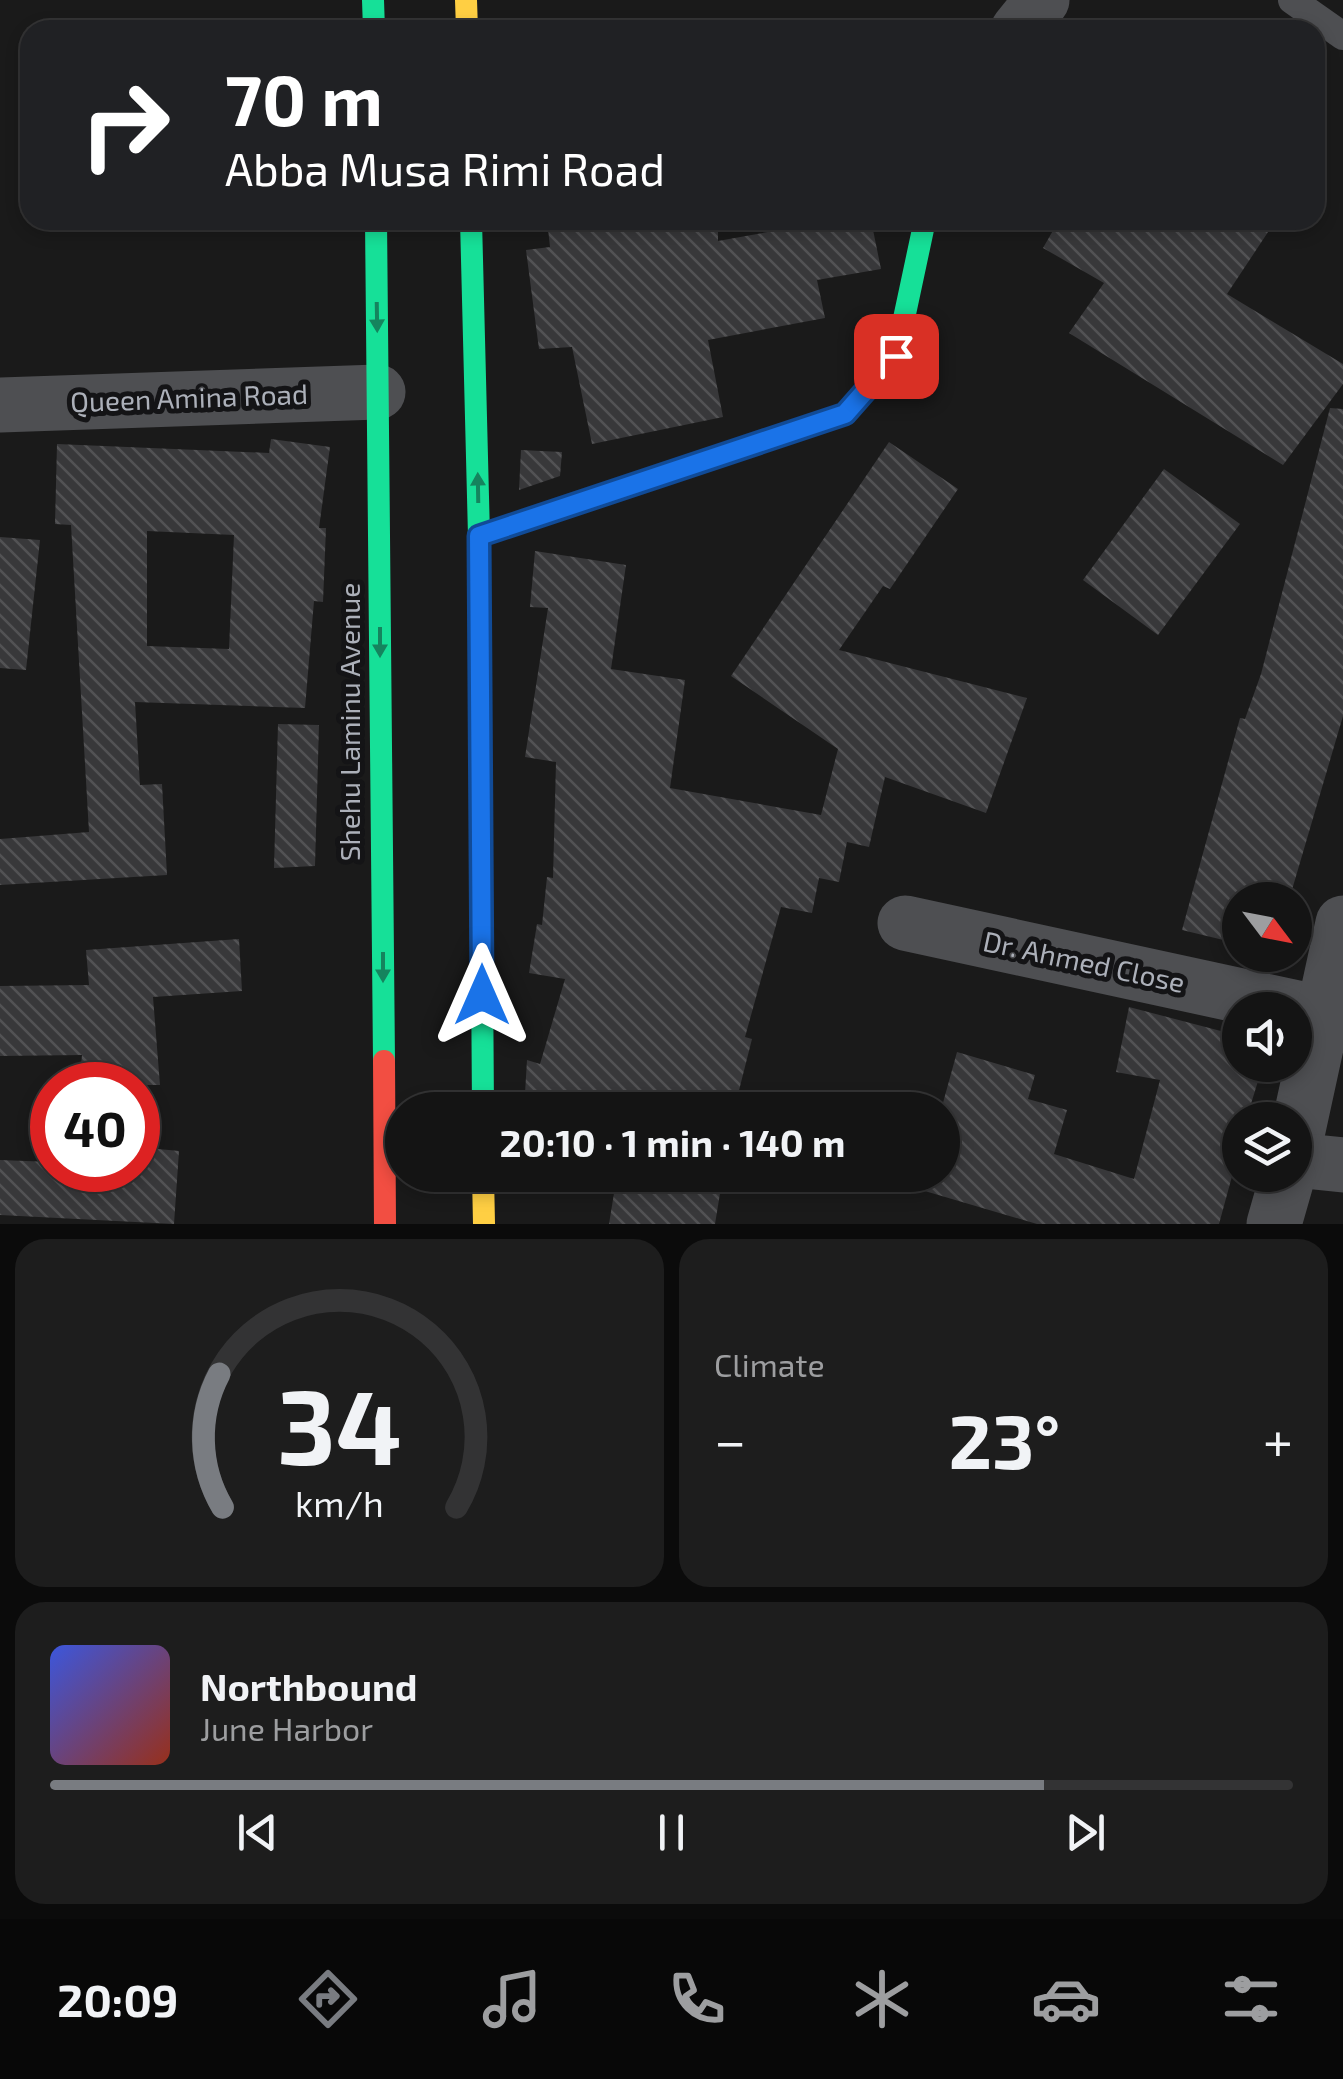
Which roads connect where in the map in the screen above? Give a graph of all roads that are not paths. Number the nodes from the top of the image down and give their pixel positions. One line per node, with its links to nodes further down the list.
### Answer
1 (1042, 0): 3 (street)
2 (1292, 0): 4 (lane)
3 (1026, 20)
4 (1320, 20)
5 (376, 230): 8 (street, Shehu Laminu Avenue, one-way to 8)
6 (471, 230): 10 (street, one-way to 6)
7 (923, 230): 10 (street)
8 (378, 392): 9 (street, Queen Amina Road); 20 (street, Shehu Laminu Avenue, one-way to 20)
9 (0, 405)
10 (479, 536): 14 (street)
11 (906, 923): 13 (street, Dr. Ahmed Close)
12 (1343, 923): 13 (street)
13 (1320, 1013): 15 (street)
14 (483, 1092)
15 (1303, 1102)
16 (1312, 1162): 17 (street)
17 (1343, 1166)
18 (484, 1192): 21 (street)
19 (1283, 1192): 22 (street)
20 (385, 1224)
21 (484, 1224)
22 (1274, 1224)

